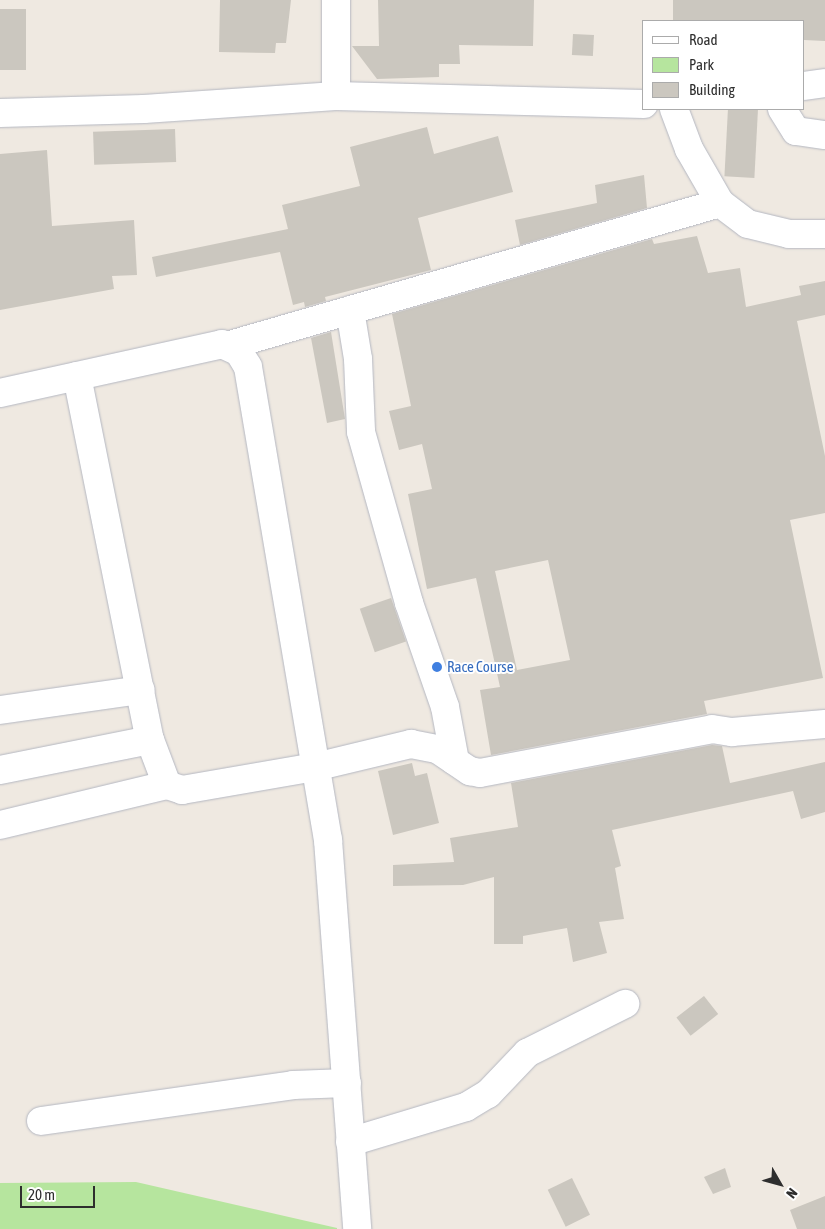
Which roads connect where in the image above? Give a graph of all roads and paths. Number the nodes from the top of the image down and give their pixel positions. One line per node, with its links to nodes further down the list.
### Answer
1 (336, 0): 4 (street)
2 (825, 83): 3 (street)
3 (805, 86)
4 (336, 96): 5 (street); 8 (street)
5 (642, 104)
6 (674, 110): 10 (street)
7 (783, 110): 9 (street)
8 (0, 113)
9 (825, 135)
10 (720, 203): 11 (street); 12 (street)
11 (825, 234)
12 (350, 310): 13 (street); 20 (street)
13 (230, 345): 14 (street); 21 (street)
14 (77, 376): 15 (street); 16 (street)
15 (0, 393)
16 (142, 690): 17 (street); 19 (street)
17 (0, 710)
18 (825, 724): 20 (street)
19 (150, 740): 22 (street); 23 (street)
20 (455, 761): 21 (street)
21 (315, 767): 23 (street); 26 (street)
22 (0, 770)
23 (167, 785): 24 (street)
24 (0, 825)
25 (625, 1004): 28 (street)
26 (347, 1083): 27 (street); 28 (street)
27 (41, 1121)
28 (350, 1142): 29 (street)
29 (357, 1229)

